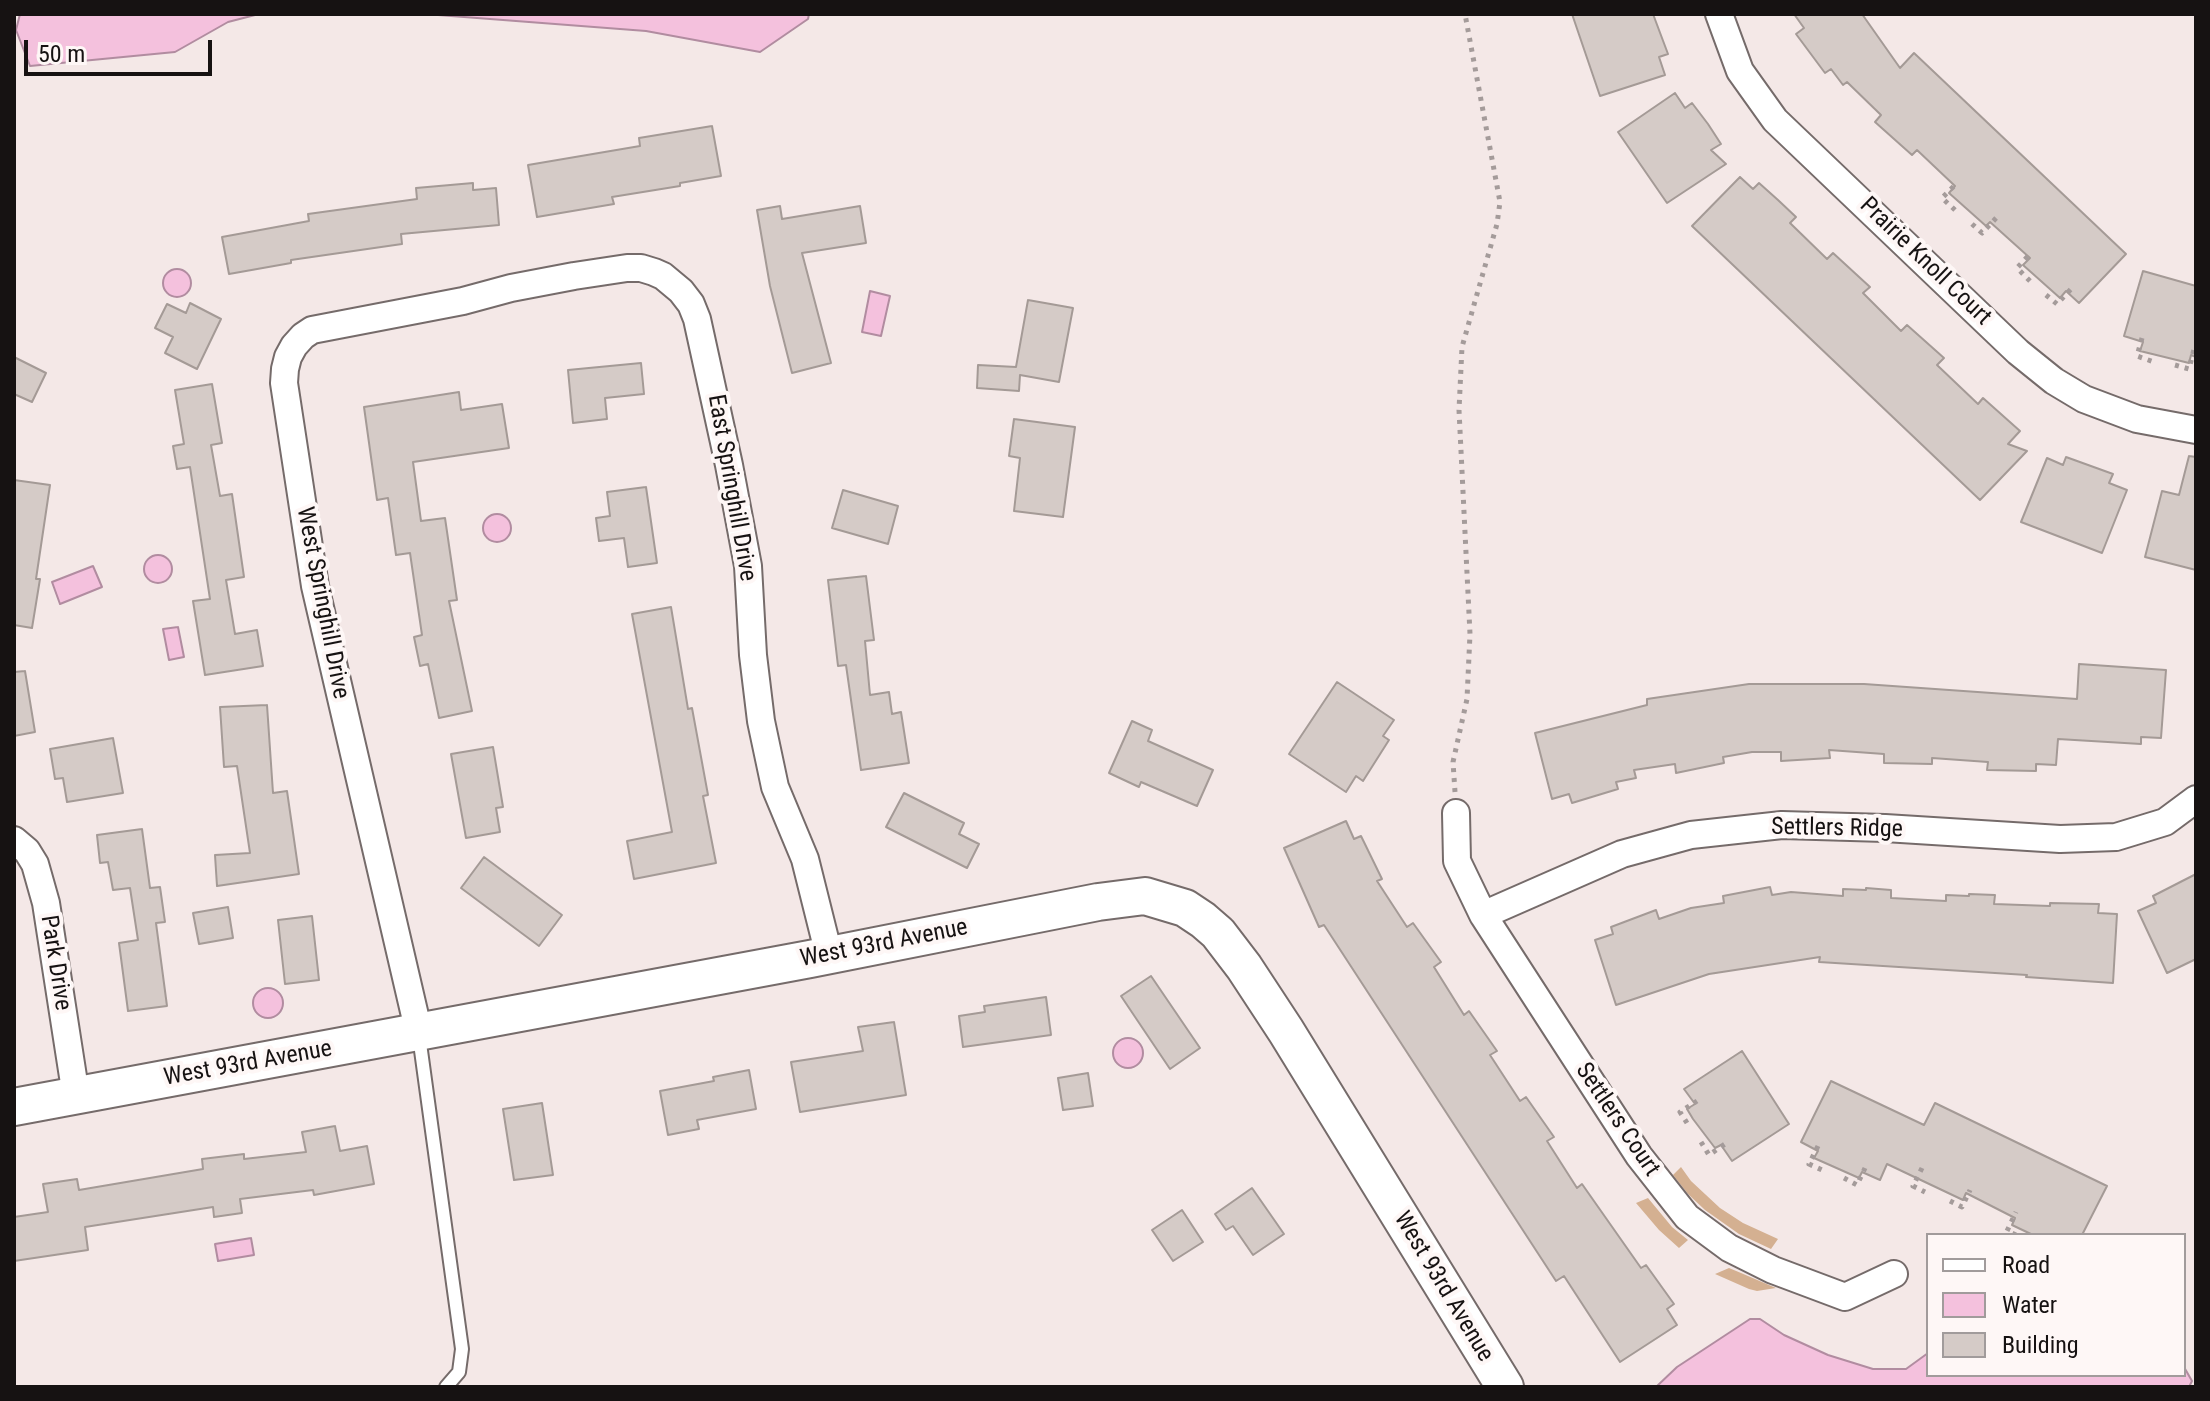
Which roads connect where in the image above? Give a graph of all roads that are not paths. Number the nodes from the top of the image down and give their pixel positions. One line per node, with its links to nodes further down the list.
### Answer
1 (1719, 14): 3 (street, Prairie Knoll Court)
2 (463, 301): 8 (street, East Springhill Drive); 9 (street, West Springhill Drive)
3 (2196, 430)
4 (2196, 799): 7 (street, Settlers Ridge)
5 (1456, 813): 7 (street, Settlers Court)
6 (14, 840): 10 (street, Park Drive)
7 (1483, 915): 12 (street, Settlers Court)
8 (829, 955): 9 (street, West 93rd Avenue); 14 (street, West 93rd Avenue)
9 (419, 1033): 10 (street, West 93rd Avenue); 13 (lane)
10 (76, 1096): 11 (street, West 93rd Avenue)
11 (14, 1107)
12 (1894, 1274)
13 (446, 1387)
14 (1505, 1387)

